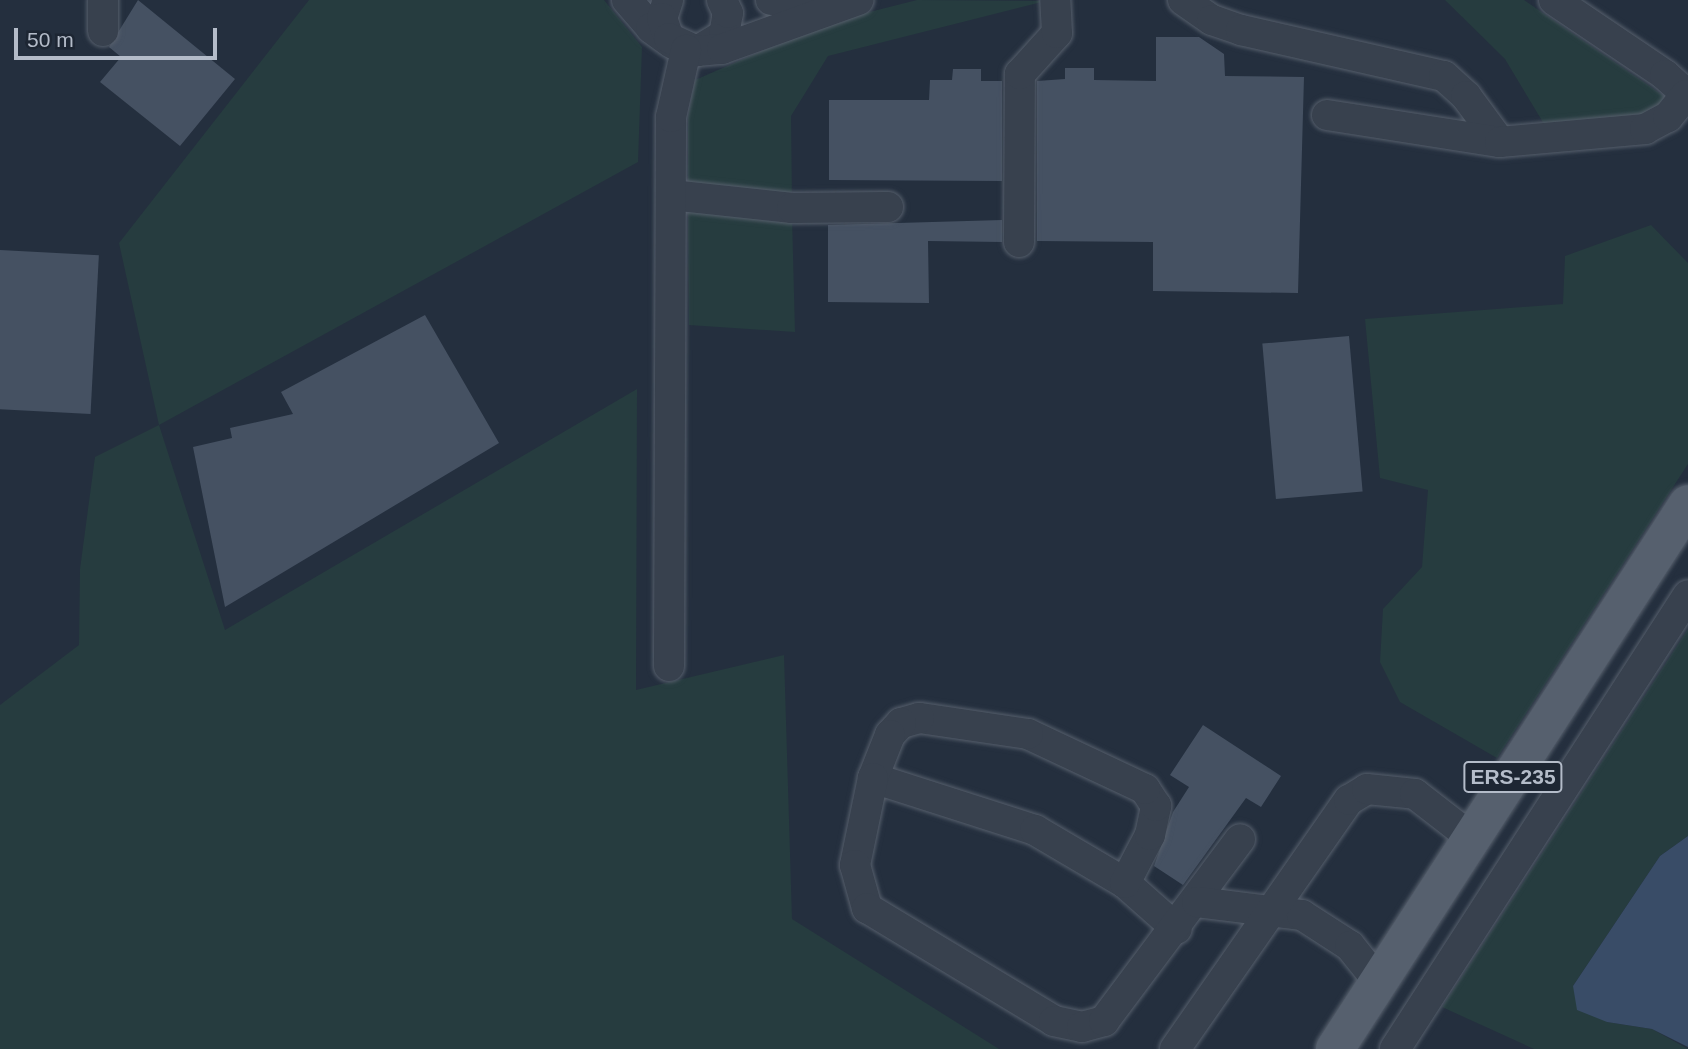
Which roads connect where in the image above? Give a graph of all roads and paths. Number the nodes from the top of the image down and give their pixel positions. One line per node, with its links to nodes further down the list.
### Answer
1 (103, 0): 11 (street)
2 (627, 0): 12 (street)
3 (668, 0): 12 (street)
4 (722, 0): 12 (street)
5 (771, 0): 6 (street)
6 (834, 0)
7 (858, 0): 12 (street)
8 (1055, 0): 18 (street)
9 (1183, 0): 15 (street)
10 (1554, 0): 13 (street)
11 (103, 31)
12 (687, 49): 16 (street)
13 (1687, 96): 15 (street)
14 (1326, 115): 15 (street)
15 (1500, 142)
16 (671, 195): 17 (street); 21 (street)
17 (888, 206)
18 (1019, 242)
19 (1688, 504): 24 (main road, ERS-235)
20 (1688, 595): 32 (street)
21 (669, 666)
22 (873, 778): 25 (street); 25 (street); 28 (street)
23 (1240, 839): 26 (street)
24 (1473, 839): 27 (street); 29 (main road, ERS-235)
25 (1125, 883): 28 (street)
26 (1197, 902): 27 (street); 28 (street)
27 (1272, 909): 29 (street); 30 (street)
28 (1177, 929)
29 (1378, 981): 31 (main road, ERS-235)
30 (1175, 1049)
31 (1335, 1049)
32 (1395, 1049)

